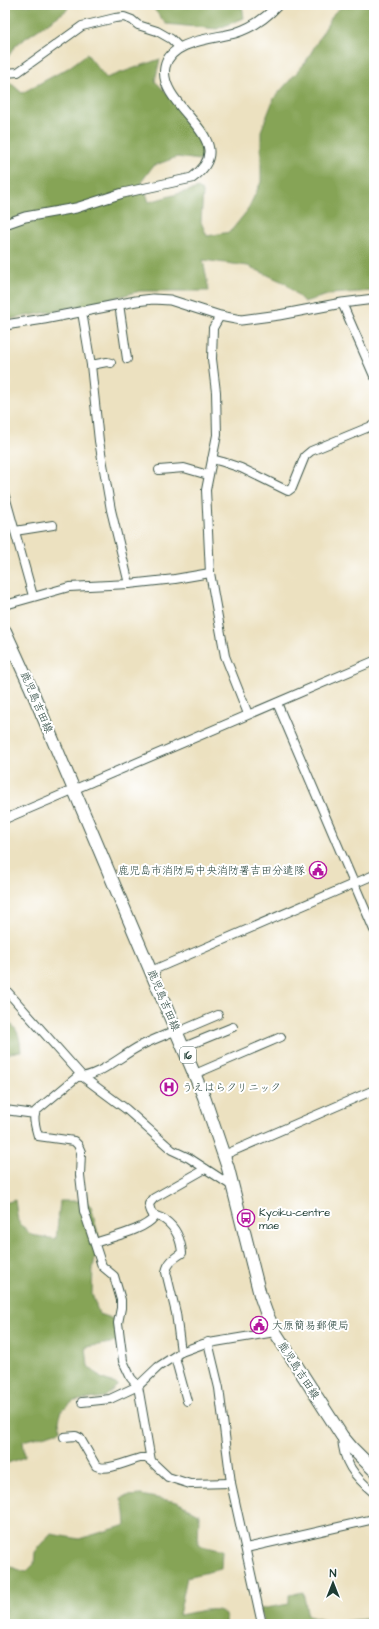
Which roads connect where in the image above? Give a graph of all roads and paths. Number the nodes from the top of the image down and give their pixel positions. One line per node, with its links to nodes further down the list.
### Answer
1 (278, 5): 2 (street)
2 (179, 47): 3 (street); 4 (street)
3 (5, 73)
4 (5, 224)
5 (374, 299): 7 (street)
6 (119, 304): 8 (street); 9 (street); 11 (street)
7 (342, 304): 9 (street); 14 (street)
8 (82, 312): 10 (street); 13 (street)
9 (220, 316): 16 (street)
10 (5, 325)
11 (127, 359)
12 (111, 363): 13 (street)
13 (91, 365): 23 (street)
14 (374, 376)
15 (374, 425): 16 (street)
16 (212, 459): 18 (street)
17 (159, 470): 18 (street)
18 (208, 475): 22 (street)
19 (5, 496): 21 (street)
20 (53, 525): 21 (street)
21 (15, 531): 24 (street)
22 (210, 573): 23 (street); 29 (street)
23 (129, 584): 24 (street)
24 (33, 596): 25 (street)
25 (5, 605)
26 (5, 631): 30 (main road, 鹿児島吉田線 / 16)
27 (374, 661): 28 (street)
28 (277, 703): 29 (street); 33 (street)
29 (248, 714): 30 (street)
30 (74, 790): 31 (street); 35 (main road, 鹿児島吉田線 / 16)
31 (5, 819)
32 (374, 875): 33 (street)
33 (354, 883): 34 (street); 35 (street)
34 (374, 928)
35 (151, 971): 39 (main road, 鹿児島吉田線 / 16)
36 (5, 989): 43 (street)
37 (218, 1015): 39 (street)
38 (233, 1027): 41 (street)
39 (177, 1031): 41 (main road, 鹿児島吉田線 / 16); 43 (street)
40 (280, 1037): 42 (street)
41 (184, 1047): 42 (main road, 鹿児島吉田線 / 16)
42 (195, 1074): 47 (main road, 鹿児島吉田線 / 16)
43 (83, 1077): 46 (street); 48 (street)
44 (374, 1090): 47 (street)
45 (5, 1110): 46 (street)
46 (35, 1114): 51 (street)
47 (224, 1155): 49 (main road, 鹿児島吉田線 / 16)
48 (205, 1170): 49 (street); 50 (street)
49 (232, 1186): 52 (main road, 鹿児島吉田線 / 16)
50 (154, 1217): 51 (street); 54 (street)
51 (95, 1242): 55 (street)
52 (275, 1332): 53 (street); 58 (main road, 鹿児島吉田線 / 16)
53 (208, 1342): 54 (street); 62 (street)
54 (178, 1354): 55 (street); 56 (street)
55 (138, 1386): 57 (street); 60 (street)
56 (186, 1401)
57 (82, 1402)
58 (342, 1436): 61 (main road, 鹿児島吉田線 / 16); 63 (street)
59 (64, 1437): 60 (street)
60 (151, 1461): 62 (street)
61 (374, 1470)
62 (231, 1483): 65 (street)
63 (374, 1494)
64 (374, 1519): 65 (street)
65 (246, 1548): 66 (street)
66 (262, 1624)

